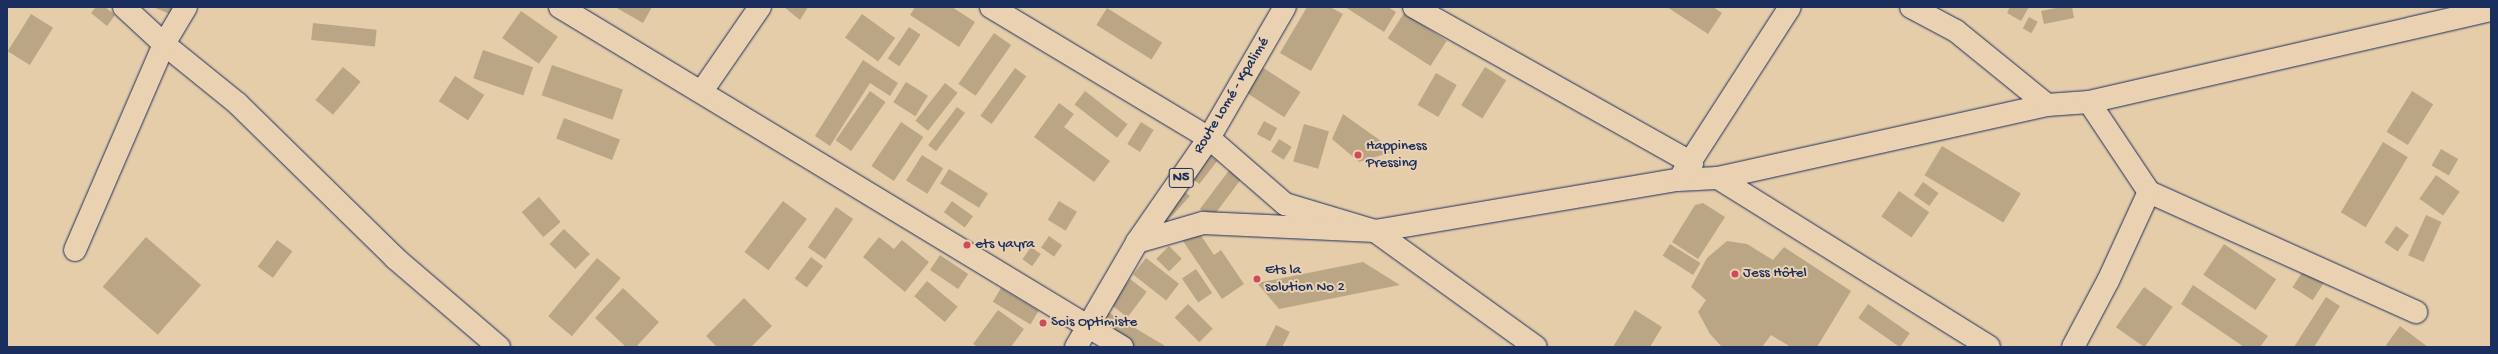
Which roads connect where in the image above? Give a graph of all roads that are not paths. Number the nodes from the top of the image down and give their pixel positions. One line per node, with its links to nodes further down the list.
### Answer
1 (124, 7): 11 (street)
2 (186, 7): 11 (street)
3 (560, 7): 12 (street)
4 (760, 7): 12 (street)
5 (991, 7): 15 (street)
6 (1285, 7): 15 (street, Route Lomé - Kpalimé / N5)
7 (1414, 7): 16 (street)
8 (1790, 7): 16 (street)
9 (1911, 7): 14 (street)
10 (2491, 10): 13 (street)
11 (164, 44): 22 (street); 25 (street)
12 (702, 91): 24 (street)
13 (2089, 102): 14 (street); 19 (street)
14 (2047, 105): 17 (street)
15 (1209, 138): 20 (street); 21 (street, Route Lomé - Kpalimé / N5)
16 (1692, 163): 18 (street)
17 (1718, 178): 18 (street); 29 (street)
18 (1677, 180): 20 (street)
19 (2149, 192): 23 (street); 30 (street)
20 (1375, 231): 21 (street); 28 (street)
21 (1137, 242): 24 (street, Route Lomé - Kpalimé / N5)
22 (75, 250)
23 (2416, 312)
24 (1088, 326): 26 (street, Route Lomé - Kpalimé / N5); 27 (street)
25 (499, 347)
26 (1076, 347)
27 (1122, 347)
28 (1536, 347)
29 (1989, 347)
30 (2073, 347)

